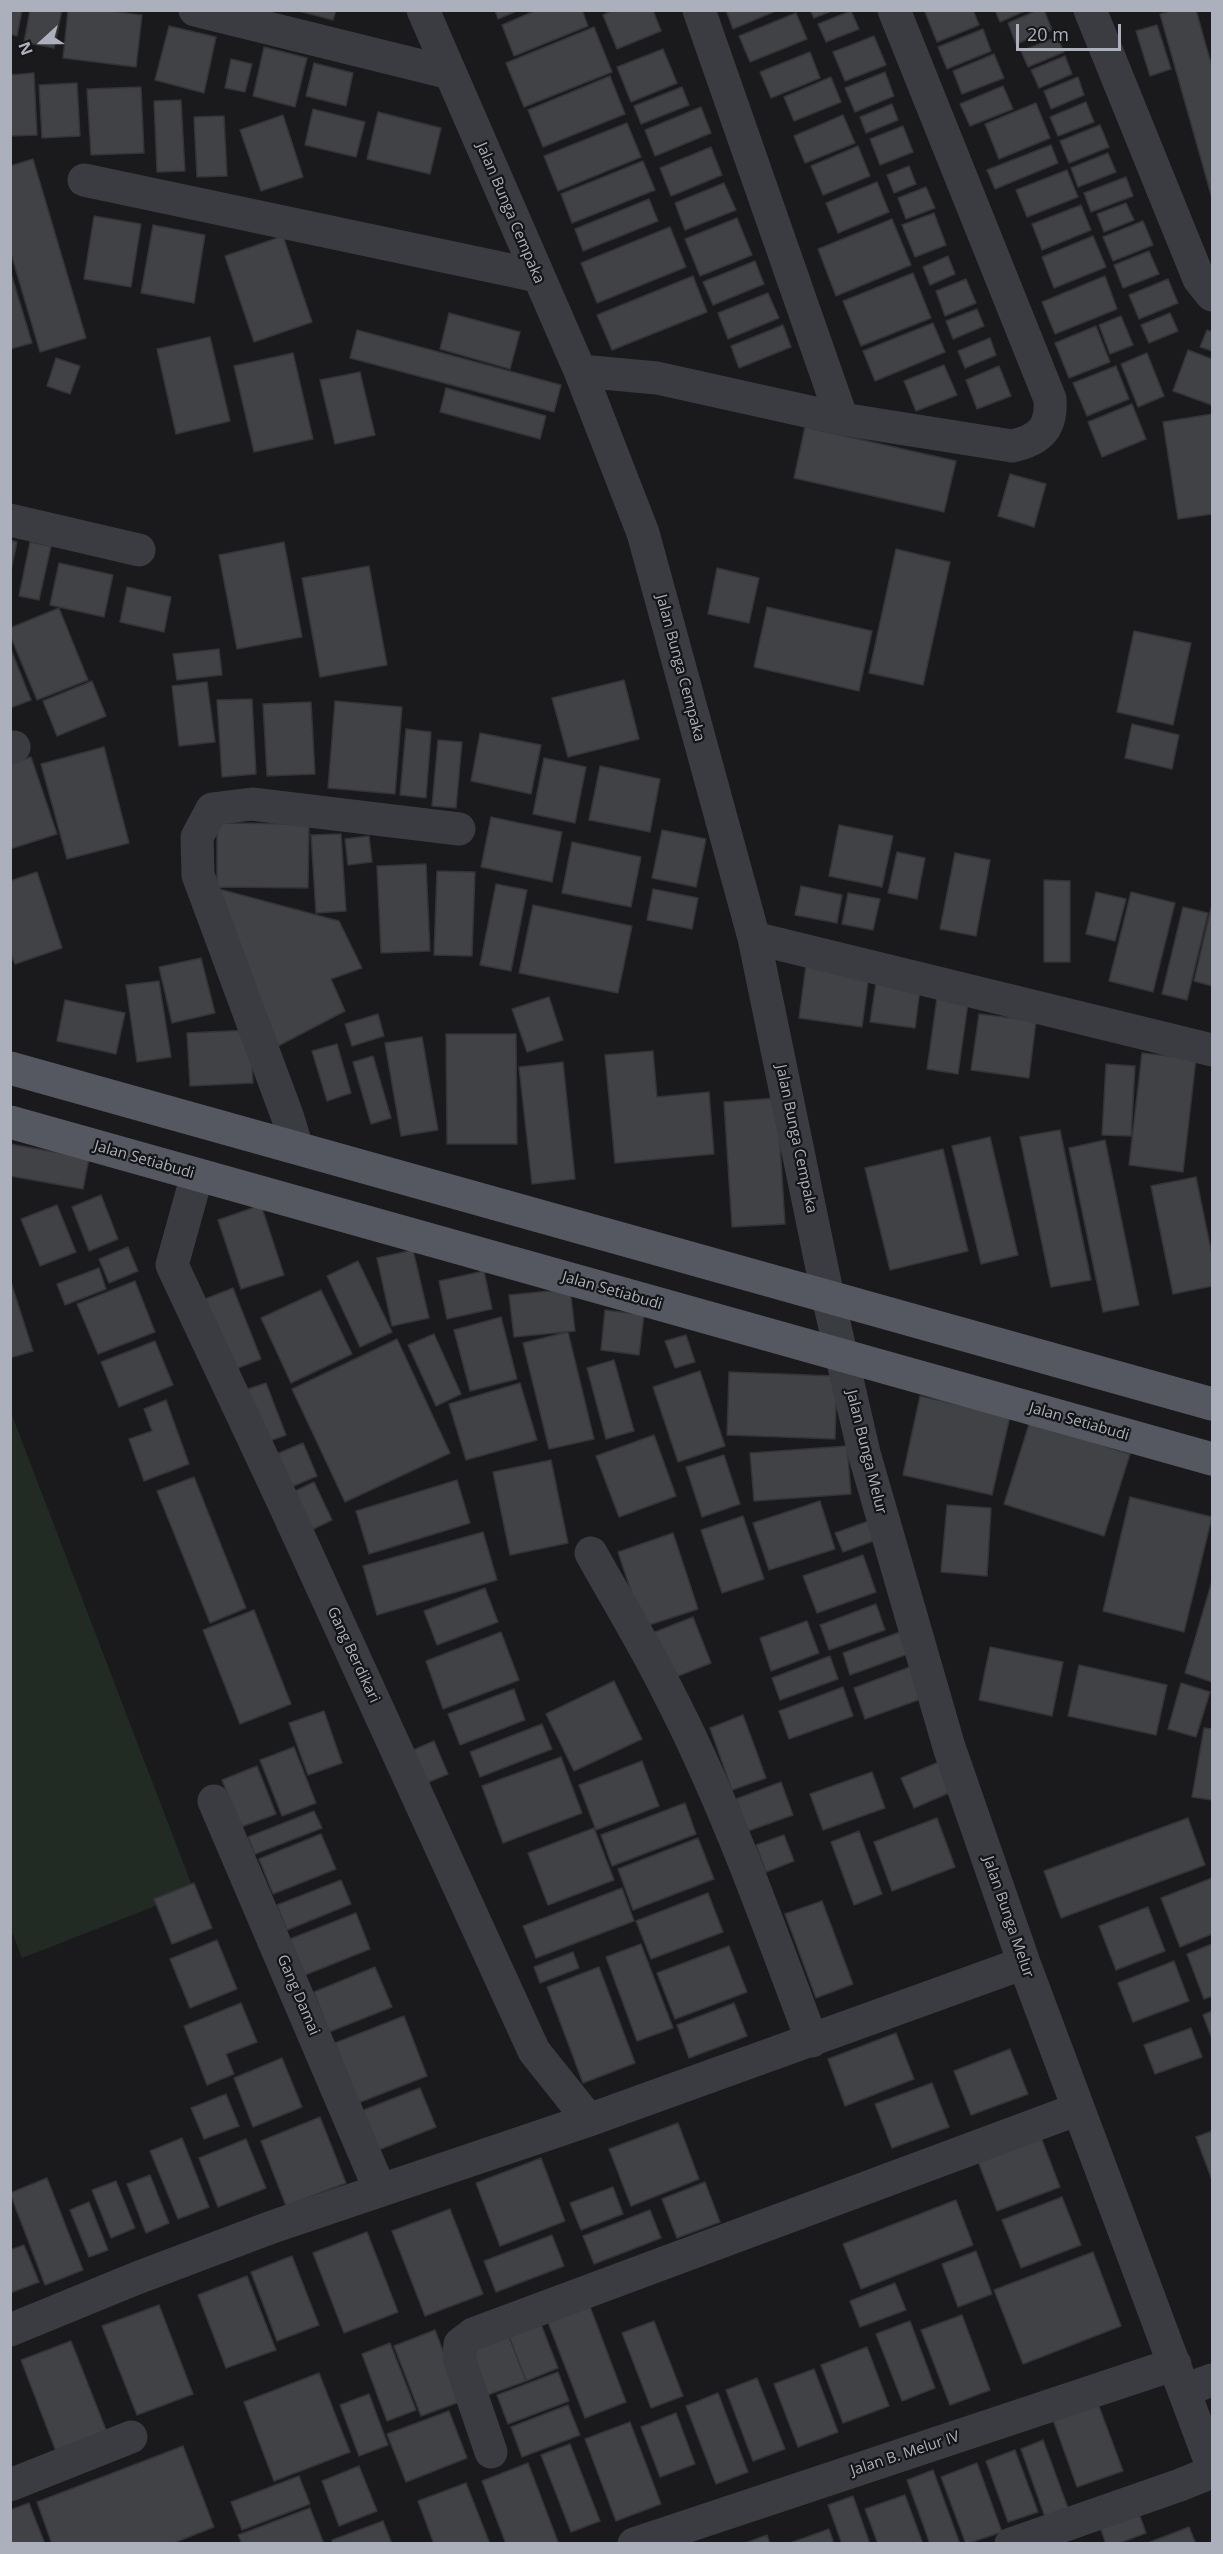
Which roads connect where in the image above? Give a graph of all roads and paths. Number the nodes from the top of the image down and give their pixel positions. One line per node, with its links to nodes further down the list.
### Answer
1 (195, 10): 6 (street)
2 (423, 10): 6 (street, Jalan Bunga Cempaka)
3 (699, 10): 11 (street)
4 (894, 10): 11 (street)
5 (1090, 10): 9 (street)
6 (450, 73): 8 (street, Jalan Bunga Cempaka)
7 (84, 180): 8 (street)
8 (538, 276): 10 (street, Jalan Bunga Cempaka)
9 (1212, 295)
10 (580, 371): 11 (street); 15 (street, Jalan Bunga Cempaka)
11 (842, 419)
12 (10, 520): 13 (street)
13 (139, 550)
14 (459, 829): 19 (street)
15 (754, 938): 16 (street); 21 (street, Jalan Bunga Cempaka)
16 (1212, 1050)
17 (10, 1068): 19 (main road)
18 (10, 1122): 20 (main road, Jalan Setiabudi)
19 (297, 1148): 21 (main road)
20 (197, 1175): 22 (main road, Jalan Setiabudi); 30 (street, Gang Berdikari)
21 (828, 1297): 22 (street, Jalan Bunga Cempaka); 23 (main road)
22 (842, 1355): 24 (main road, Jalan Setiabudi); 27 (street, Jalan Bunga Melur)
23 (1212, 1404)
24 (1212, 1459)
25 (591, 1552): 28 (street)
26 (214, 1801): 31 (street, Gang Damai)
27 (1024, 1963): 28 (street); 29 (street, Jalan Bunga Melur)
28 (812, 2041): 30 (street)
29 (1078, 2109): 33 (street, Jalan Bunga Melur); 35 (street)
30 (589, 2120): 31 (street)
31 (380, 2190): 32 (street)
32 (10, 2330)
33 (1191, 2378): 36 (street, Jalan Bunga Melur); 39 (street, Jalan B. Melur IV)
34 (131, 2437): 38 (street)
35 (491, 2452)
36 (1212, 2466)
37 (1212, 2472): 40 (street)
38 (10, 2485)
39 (634, 2544)
40 (1011, 2544)

